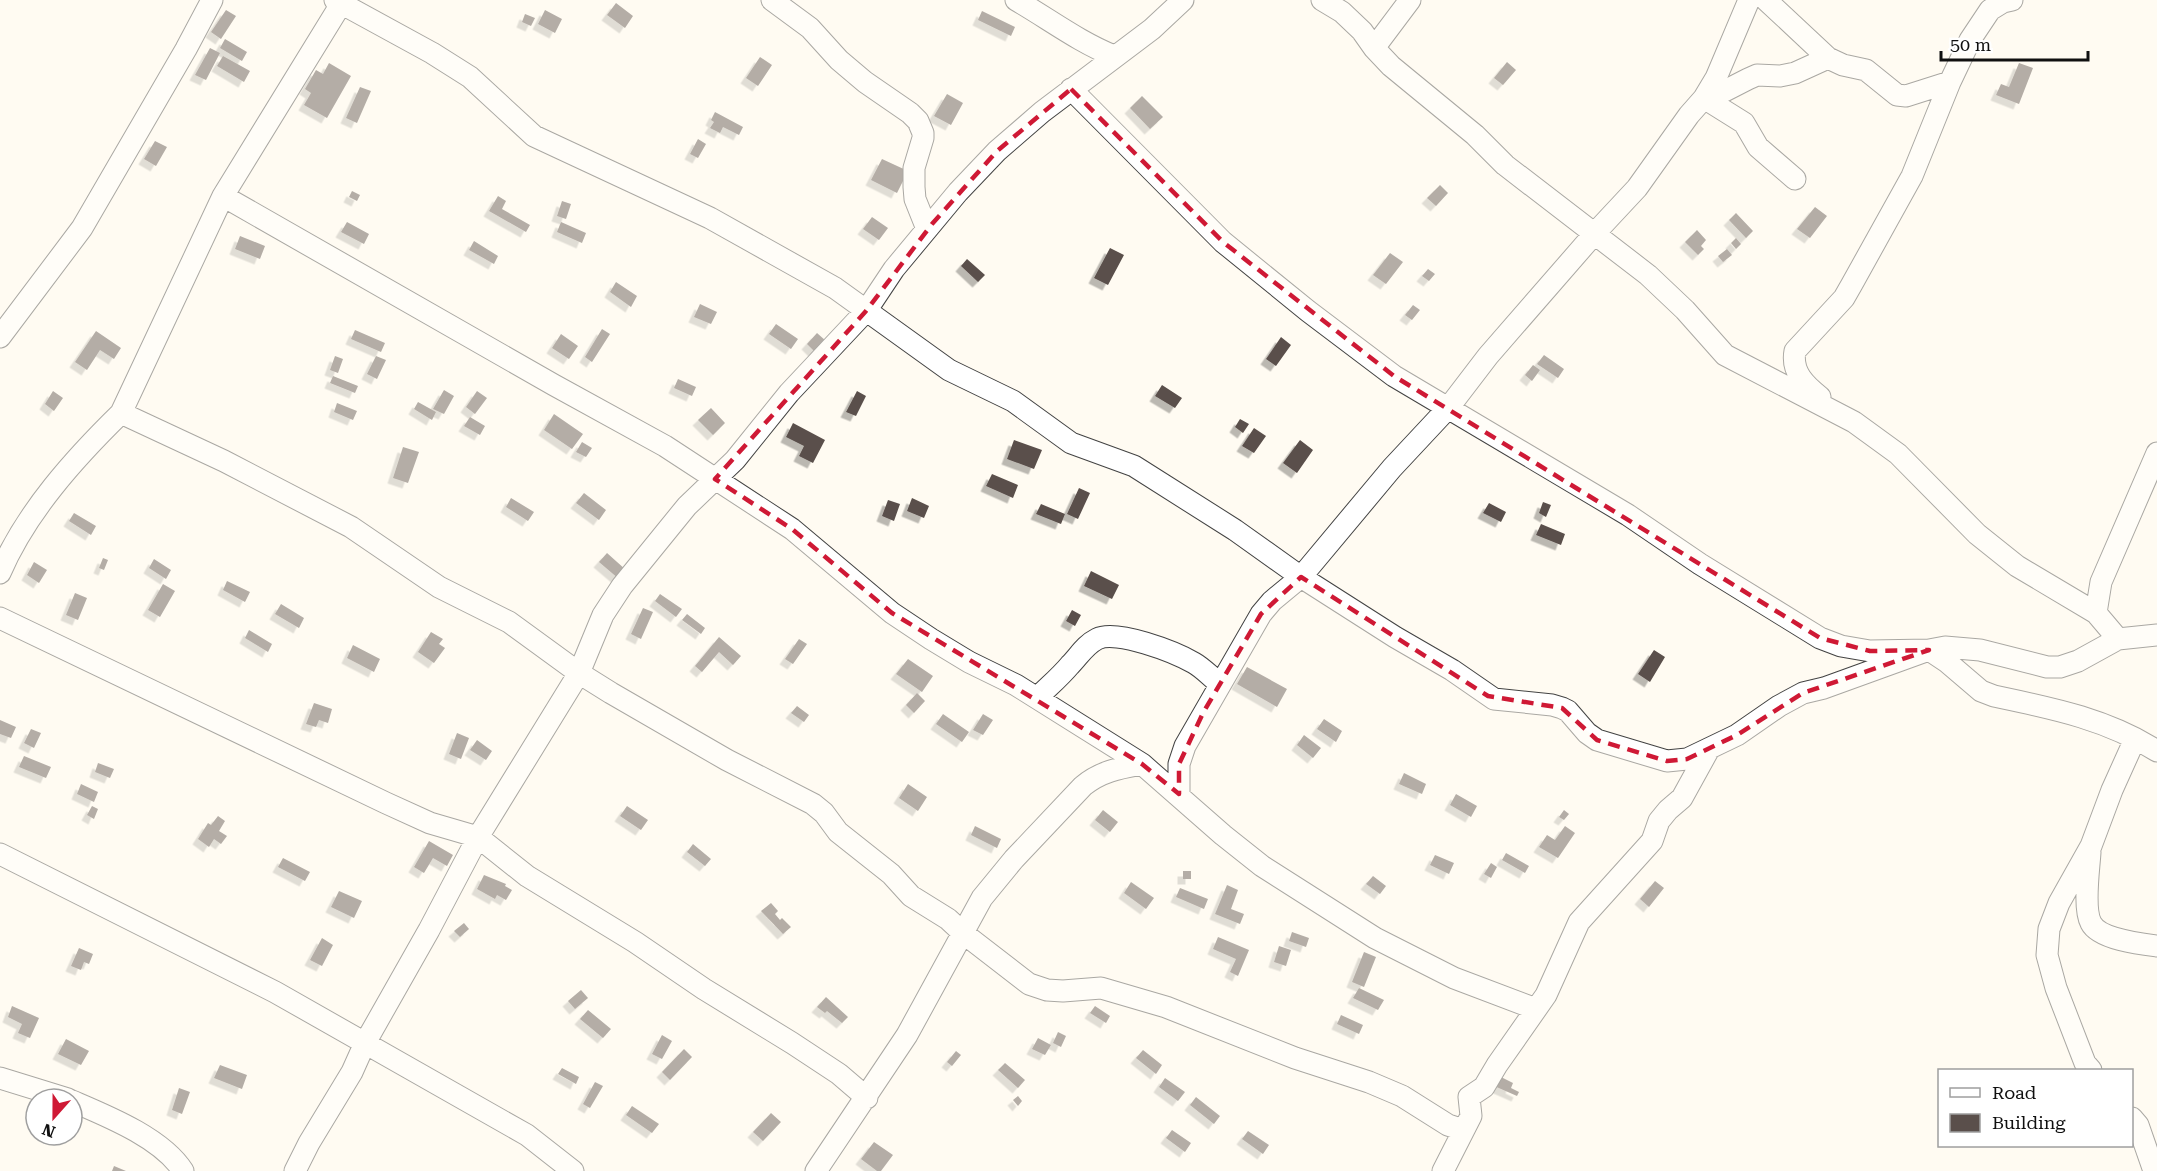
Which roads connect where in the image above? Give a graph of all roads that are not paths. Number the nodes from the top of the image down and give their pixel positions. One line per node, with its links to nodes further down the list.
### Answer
1 (212, 0): 23 (street)
2 (772, 0): 20 (street)
3 (1016, 0): 13 (street)
4 (1183, 0): 13 (street)
5 (1322, 0): 12 (street)
6 (1410, 0): 12 (street)
7 (1749, 0): 17 (street)
8 (1766, 0): 14 (street)
9 (2012, 0): 11 (street)
10 (338, 2): 19 (street); 22 (street)
11 (1994, 5): 15 (street)
12 (1374, 48): 21 (street)
13 (1114, 56): 16 (street)
14 (1828, 58): 15 (street); 17 (street)
15 (1950, 82): 26 (street)
16 (1071, 89): 20 (street); 24 (street)
17 (1706, 99): 18 (street); 21 (street)
18 (1795, 179)
19 (223, 196): 25 (street); 28 (street)
20 (927, 229): 22 (street)
21 (1595, 233): 24 (street); 26 (street)
22 (866, 311): 28 (street); 30 (street)
23 (0, 337)
24 (1449, 407): 30 (street); 35 (street)
25 (121, 413): 29 (street); 36 (street)
26 (1854, 422): 31 (street)
27 (2157, 453): 31 (street)
28 (715, 479): 36 (street); 38 (street)
29 (0, 573)
30 (1301, 577): 37 (street); 40 (street)
31 (2096, 613): 33 (street)
32 (0, 618): 44 (street)
33 (2118, 639): 34 (street); 35 (street)
34 (2151, 640)
35 (1929, 650): 39 (street); 40 (street)
36 (579, 673): 44 (street); 47 (street)
37 (1220, 684): 38 (street); 43 (street)
38 (1037, 698): 42 (street)
39 (2134, 739): 41 (street); 45 (street)
40 (1709, 749): 49 (street)
41 (2157, 751)
42 (1142, 764): 43 (street); 47 (street)
43 (1179, 794): 49 (street)
44 (478, 837): 50 (street); 54 (street)
45 (2091, 846): 48 (street); 51 (street)
46 (0, 854): 50 (street)
47 (963, 933): 54 (street); 57 (street)
48 (2157, 946)
49 (1536, 1009): 57 (street)
50 (365, 1043): 60 (street); 61 (street)
51 (2090, 1069)
52 (0, 1078): 53 (street)
53 (29, 1087)
54 (867, 1098): 62 (street)
55 (84, 1106): 59 (street)
56 (2133, 1119): 58 (street)
57 (1463, 1130): 63 (street)
58 (2155, 1170)
59 (183, 1171)
60 (295, 1171)
61 (573, 1171)
62 (816, 1171)
63 (1443, 1171)

